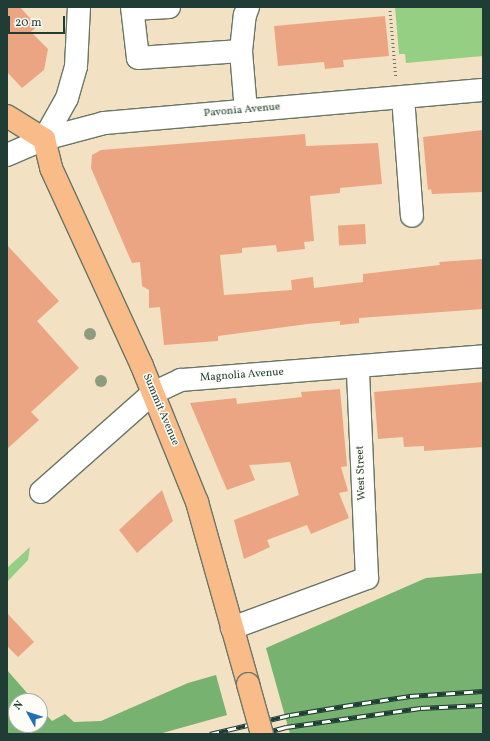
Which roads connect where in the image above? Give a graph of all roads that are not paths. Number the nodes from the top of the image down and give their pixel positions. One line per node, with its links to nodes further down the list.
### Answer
1 (79, 7): 10 (street)
2 (169, 7): 4 (street)
3 (248, 7): 5 (street)
4 (133, 8): 5 (street)
5 (241, 51): 8 (street)
6 (400, 88): 7 (street, Pavonia Avenue); 8 (street, Pavonia Avenue); 12 (street)
7 (483, 90)
8 (246, 111): 10 (street, Pavonia Avenue)
9 (7, 116): 10 (main road)
10 (44, 139): 11 (street, Pavonia Avenue); 15 (main road, Summit Avenue)
11 (7, 155)
12 (412, 216)
13 (483, 356): 14 (street, Magnolia Avenue)
14 (358, 368): 15 (street, Magnolia Avenue); 17 (street, West Street)
15 (153, 393): 16 (street, Magnolia Avenue); 17 (main road, Summit Avenue)
16 (40, 492)
17 (232, 628): 18 (main road, Summit Avenue, bridge)
18 (262, 734)

